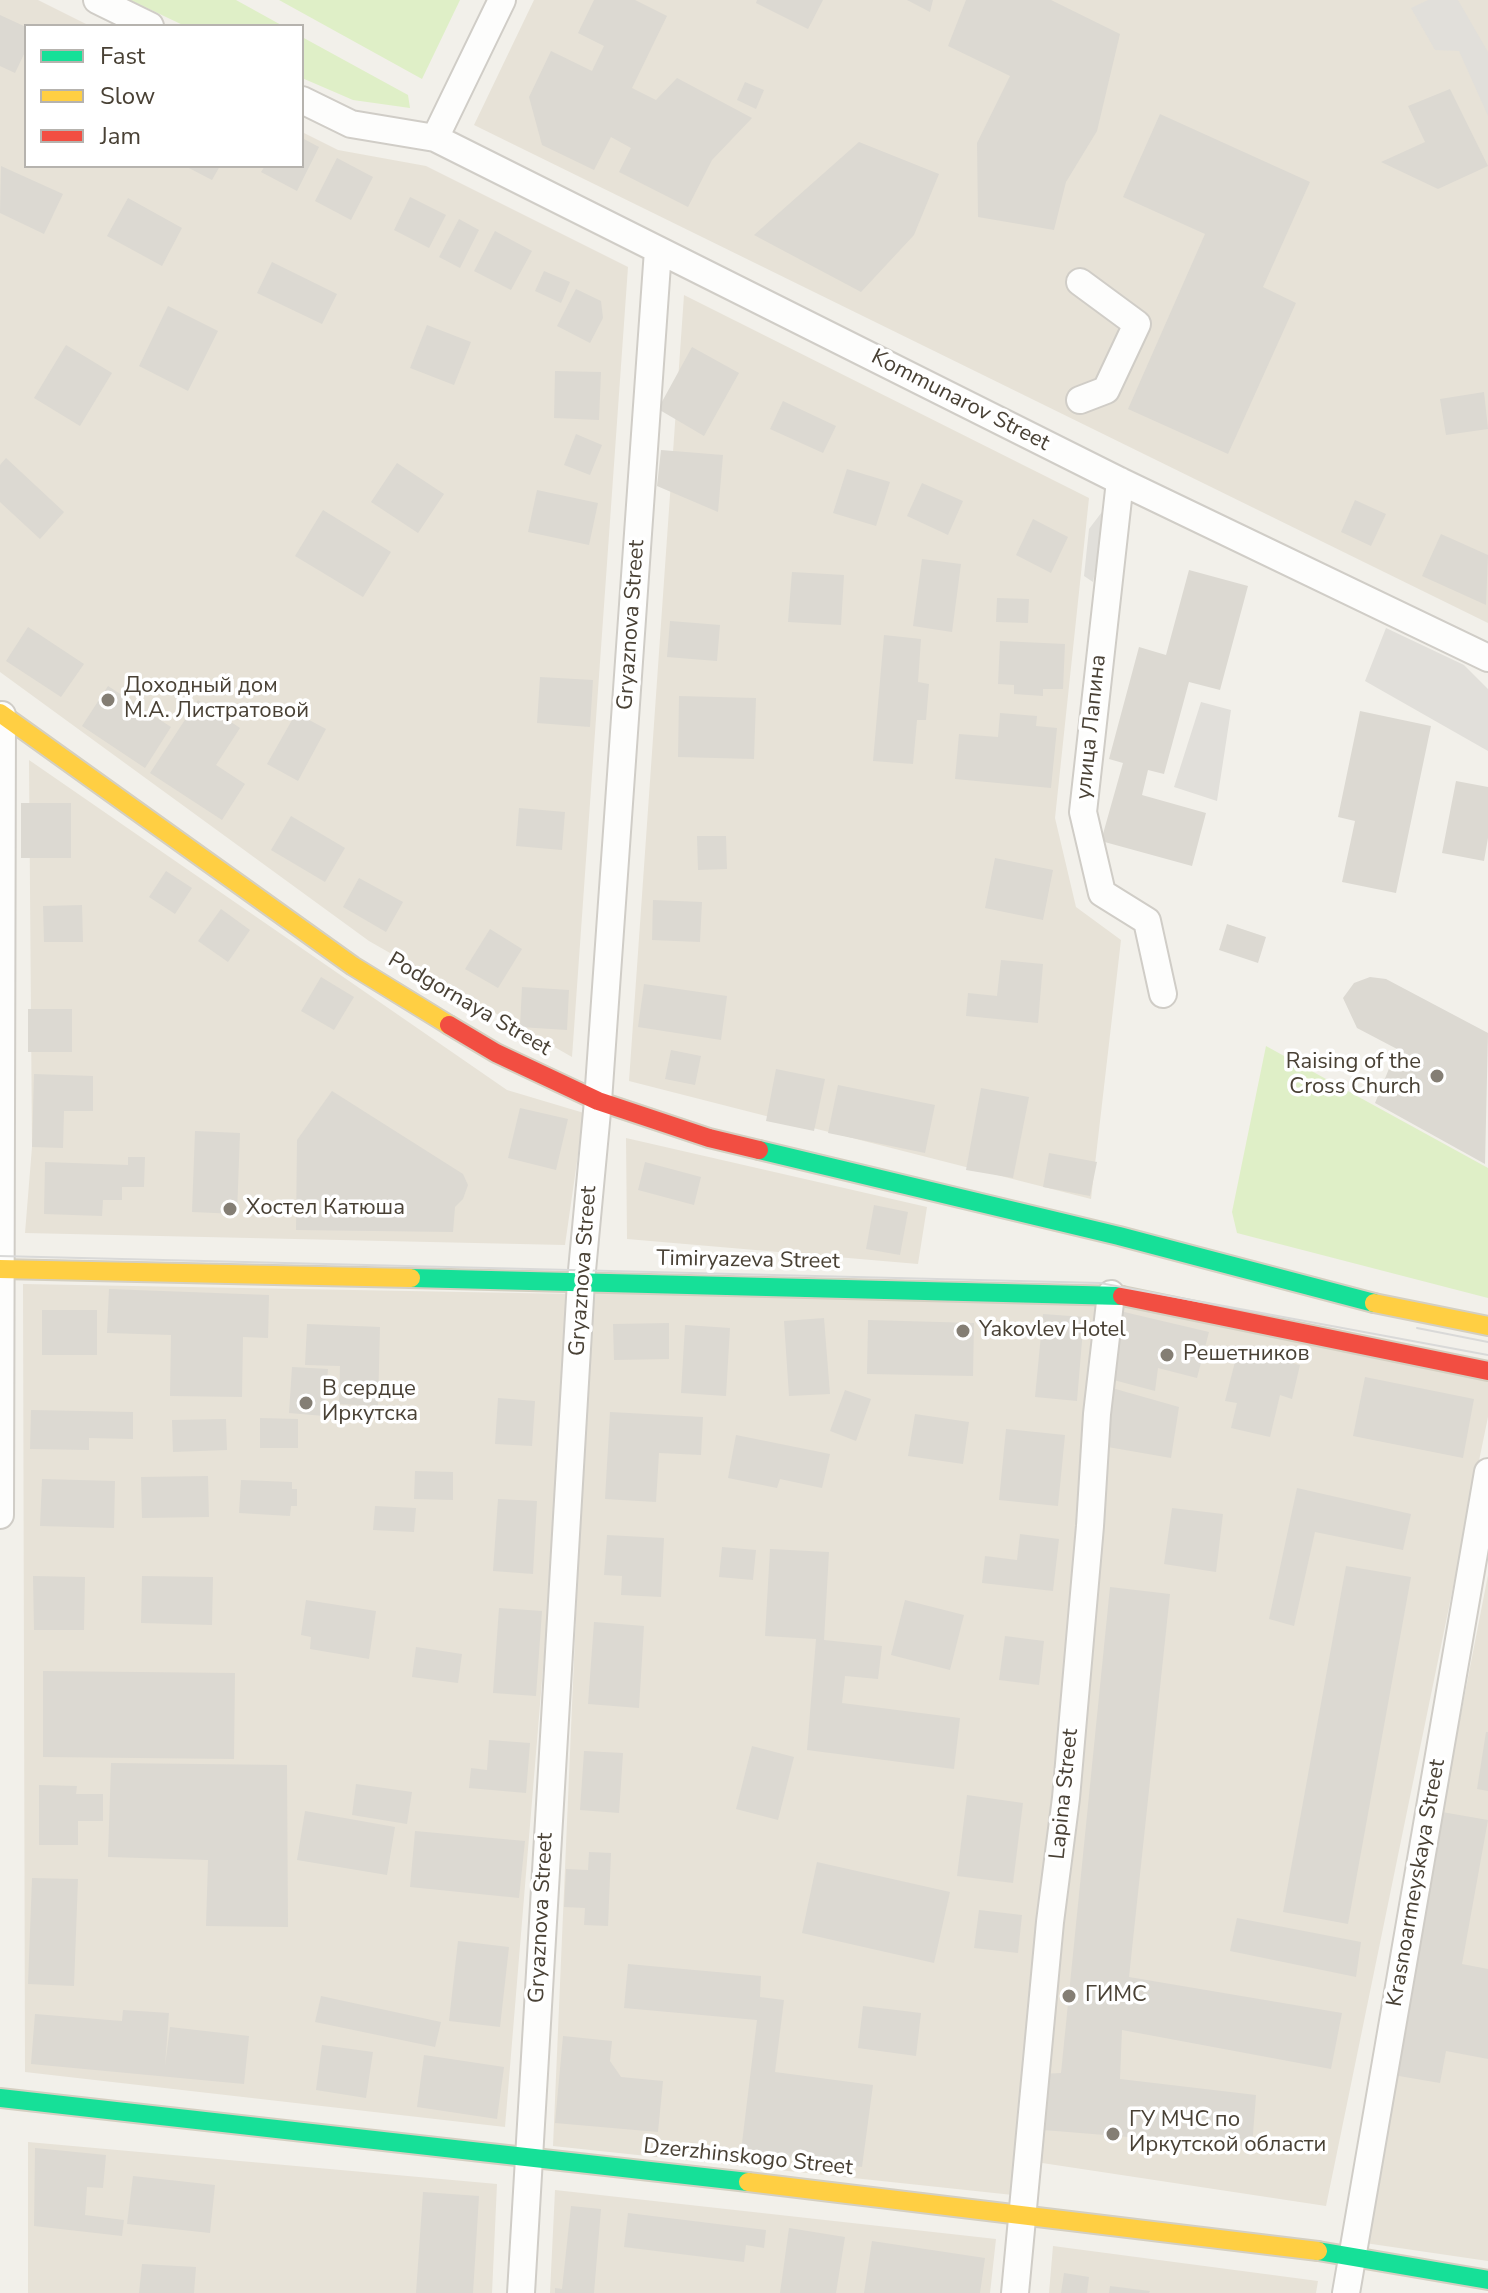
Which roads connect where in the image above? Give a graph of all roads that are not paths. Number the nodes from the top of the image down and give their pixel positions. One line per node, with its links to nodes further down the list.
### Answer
1 (97, 0): 3 (street)
2 (502, 0): 5 (street)
3 (146, 24)
4 (304, 101): 5 (street, Kommunarov Street)
5 (435, 138): 6 (street, Kommunarov Street)
6 (658, 250): 9 (street, Kommunarov Street); 13 (street, Gryaznova Street)
7 (1080, 282): 8 (street)
8 (1080, 400)
9 (1120, 481): 10 (street, Kommunarov Street); 12 (street, улица Лапина)
10 (1488, 658)
11 (1, 714): 13 (street, Podgornaya Street); 14 (street)
12 (1163, 994)
13 (598, 1101): 15 (street, Gryaznova Street); 17 (street, Podgornaya Street)
14 (1, 1269): 15 (street, Timiryazeva Street); 20 (street)
15 (581, 1281): 16 (street, Timiryazeva Street); 22 (street, Gryaznova Street)
16 (1111, 1294): 18 (street, Timiryazeva Street); 23 (street, Lapina Street)
17 (1488, 1326)
18 (1488, 1371)
19 (1488, 1472): 24 (street, Krasnoarmeyskaya Street)
20 (0, 1515)
21 (0, 2098): 22 (street, Dzerzhinskogo Street)
22 (528, 2158): 23 (street, Dzerzhinskogo Street); 26 (street, Gryaznova Street)
23 (1020, 2213): 24 (street, Dzerzhinskogo Street); 27 (street, Lapina Street)
24 (1353, 2256): 25 (street, Dzerzhinskogo Street); 28 (street, Krasnoarmeyskaya Street)
25 (1488, 2280)
26 (521, 2293)
27 (1015, 2293)
28 (1346, 2293)

